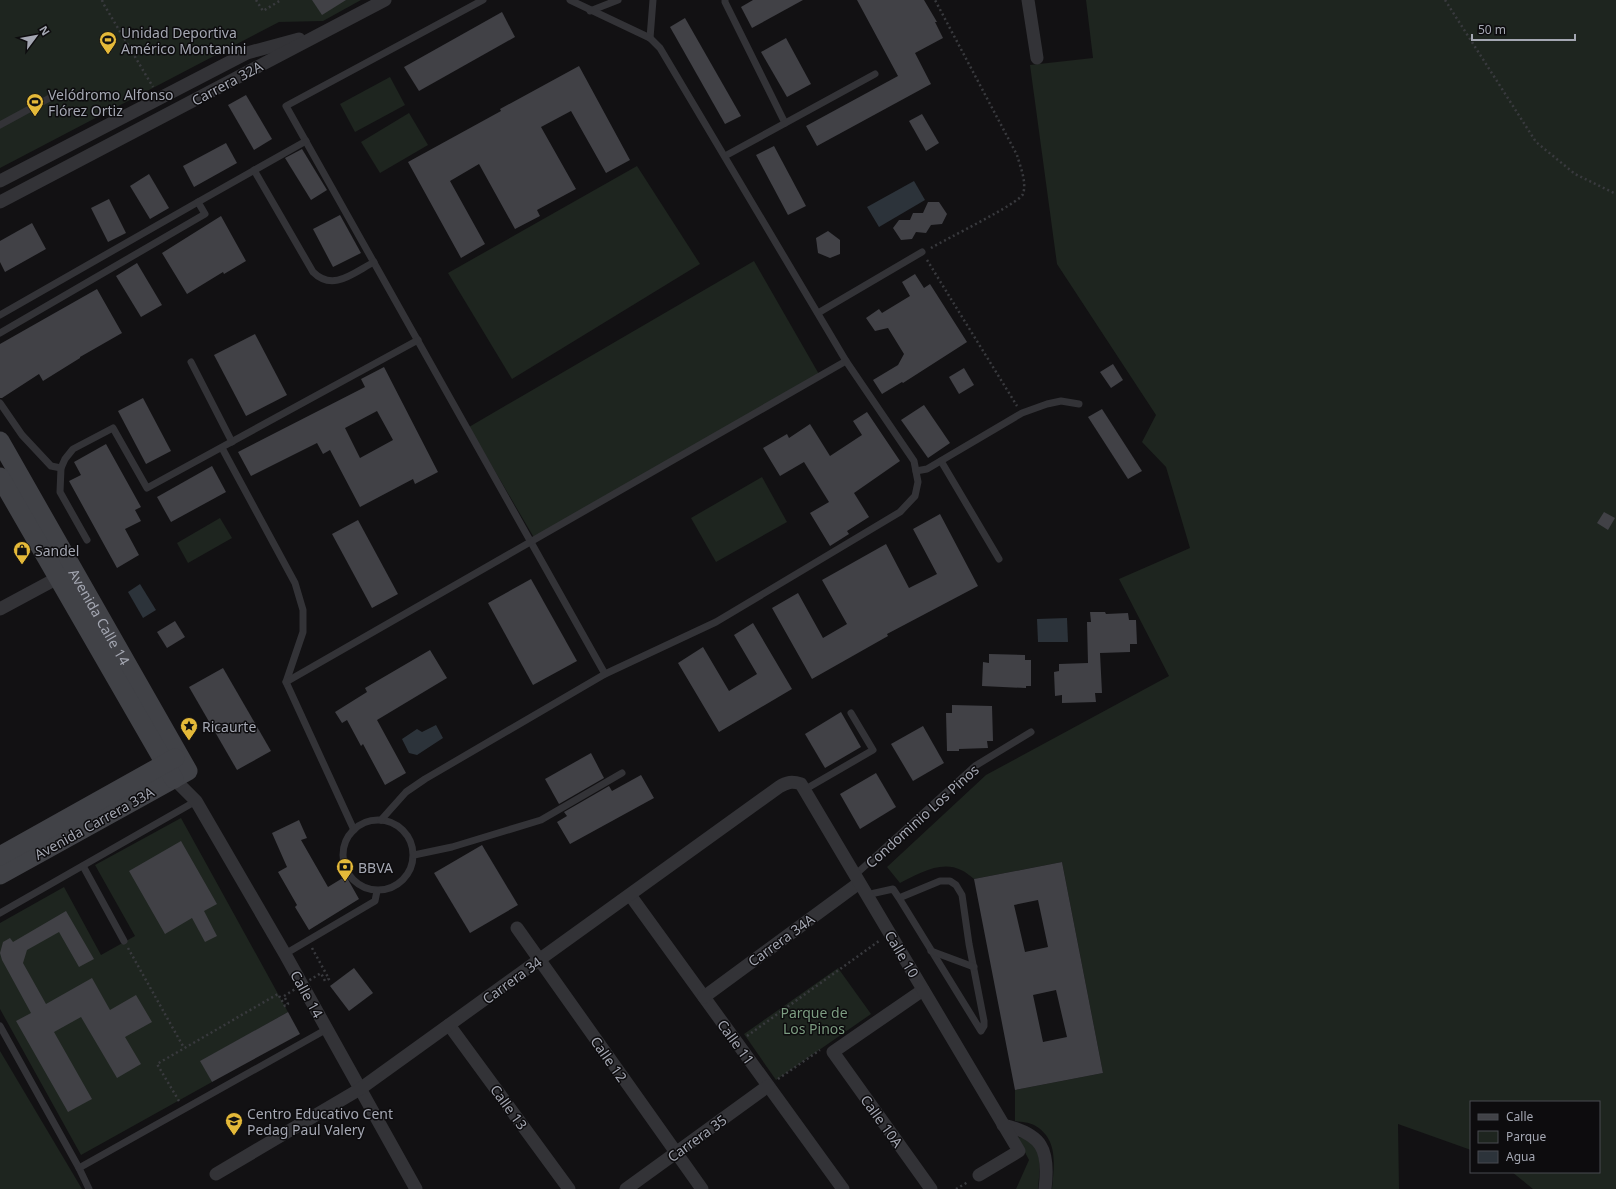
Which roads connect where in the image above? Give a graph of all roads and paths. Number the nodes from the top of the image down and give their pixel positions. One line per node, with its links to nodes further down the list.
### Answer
1 (102, 0): 18 (path)
2 (256, 0): 3 (path)
3 (281, 0)
4 (385, 0): 14 (street, Carrera 32A)
5 (483, 0): 22 (lane)
6 (570, 0): 13 (lane)
7 (618, 0): 13 (lane)
8 (653, 0): 15 (lane)
9 (725, 0): 20 (lane)
10 (935, 0): 29 (path)
11 (1028, 0): 16 (street)
12 (1445, 0): 26 (path)
13 (590, 11): 15 (lane)
14 (326, 31): 25 (street, Carrera 32A); 27 (street, Carrera 32A)
15 (650, 38): 23 (lane)
16 (1037, 58)
17 (875, 74): 20 (lane)
18 (153, 88)
19 (57, 94): 21 (lane)
20 (785, 122): 23 (lane)
21 (0, 125)
22 (306, 141): 24 (lane); 30 (lane)
23 (725, 156): 31 (lane)
24 (254, 170): 28 (lane); 30 (lane)
25 (0, 181)
26 (1616, 194)
27 (0, 202)
28 (198, 202): 32 (lane); 33 (lane)
29 (922, 252): 31 (lane); 39 (path)
30 (374, 262): 34 (lane)
31 (818, 313): 35 (lane)
32 (0, 316)
33 (0, 334)
34 (418, 340): 41 (lane); 48 (lane)
35 (846, 361): 45 (lane); 48 (lane)
36 (191, 362): 41 (lane)
37 (0, 403): 44 (lane)
38 (1079, 404): 39 (lane)
39 (1022, 413): 43 (lane)
40 (0, 441): 50 (main road, Avenida Calle 14)
41 (232, 442): 42 (lane)
42 (222, 448): 44 (lane); 53 (lane)
43 (941, 461): 45 (lane); 49 (lane)
44 (61, 468): 47 (lane)
45 (916, 471): 52 (lane)
46 (0, 477): 50 (main road, Avenida Calle 14)
47 (87, 540)
48 (531, 542): 52 (lane); 53 (lane)
49 (999, 559)
50 (65, 574): 51 (street); 56 (main road, Avenida Calle 14)
51 (0, 609)
52 (605, 674): 60 (lane)
53 (286, 682): 61 (lane)
54 (851, 713): 58 (lane)
55 (1031, 732): 67 (lane, Condominio Los Pinos)
56 (177, 767): 59 (street, Calle 14); 62 (main road, Avenida Carrera 33A)
57 (622, 773): 63 (lane)
58 (802, 787): 67 (street, Calle 10); 69 (street, Carrera 34)
59 (196, 801): 65 (lane); 77 (street, Calle 14)
60 (381, 820): 61 (lane); 63 (lane)
61 (354, 830): 68 (lane)
62 (50, 838): 64 (main road, Avenida Carrera 33A); 66 (main road, Avenida Carrera 33A)
63 (414, 855): 68 (lane)
64 (0, 856)
65 (83, 866): 71 (lane); 74 (lane)
66 (0, 875)
67 (860, 884): 70 (lane); 73 (street, Calle 10); 81 (street, Carrera 34A)
68 (377, 891): 75 (lane)
69 (630, 895): 78 (street, Carrera 34); 81 (street, Calle 11)
70 (899, 898): 76 (lane); 79 (lane)
71 (0, 913)
72 (517, 928): 78 (street, Calle 12)
73 (889, 934): 80 (street, Calle 10); 85 (path)
74 (124, 941): 86 (path)
75 (308, 941): 77 (lane); 86 (path, bridge)
76 (931, 950): 79 (lane); 79 (lane)
77 (285, 954): 84 (street, Calle 14)
78 (539, 960): 82 (street, Carrera 34); 92 (street, Calle 12)
79 (974, 967)
80 (923, 990): 87 (street); 91 (street, Calle 10)
81 (704, 997): 85 (street, Calle 11)
82 (449, 1025): 89 (street, Carrera 34); 98 (street, Calle 13)
83 (0, 1026): 93 (lane)
84 (327, 1029): 89 (street, Calle 14); 90 (lane)
85 (737, 1043): 88 (street, Calle 11)
86 (184, 1048): 90 (path)
87 (833, 1052): 88 (path); 102 (street, Calle 10A)
88 (768, 1086): 92 (street, Carrera 35); 101 (street, Calle 11)
89 (360, 1089): 94 (street, Carrera 34); 96 (street, Calle 14)
90 (184, 1110): 93 (lane)
91 (1003, 1125): 95 (street, Calle 10); 103 (street)
92 (676, 1153): 99 (street, Carrera 35); 100 (street, Calle 12)
93 (79, 1168): 97 (lane)
94 (216, 1174)
95 (979, 1175)
96 (411, 1188)
97 (89, 1189)
98 (569, 1189)
99 (626, 1189)
100 (702, 1189)
101 (843, 1189)
102 (932, 1189)
103 (1045, 1189)

